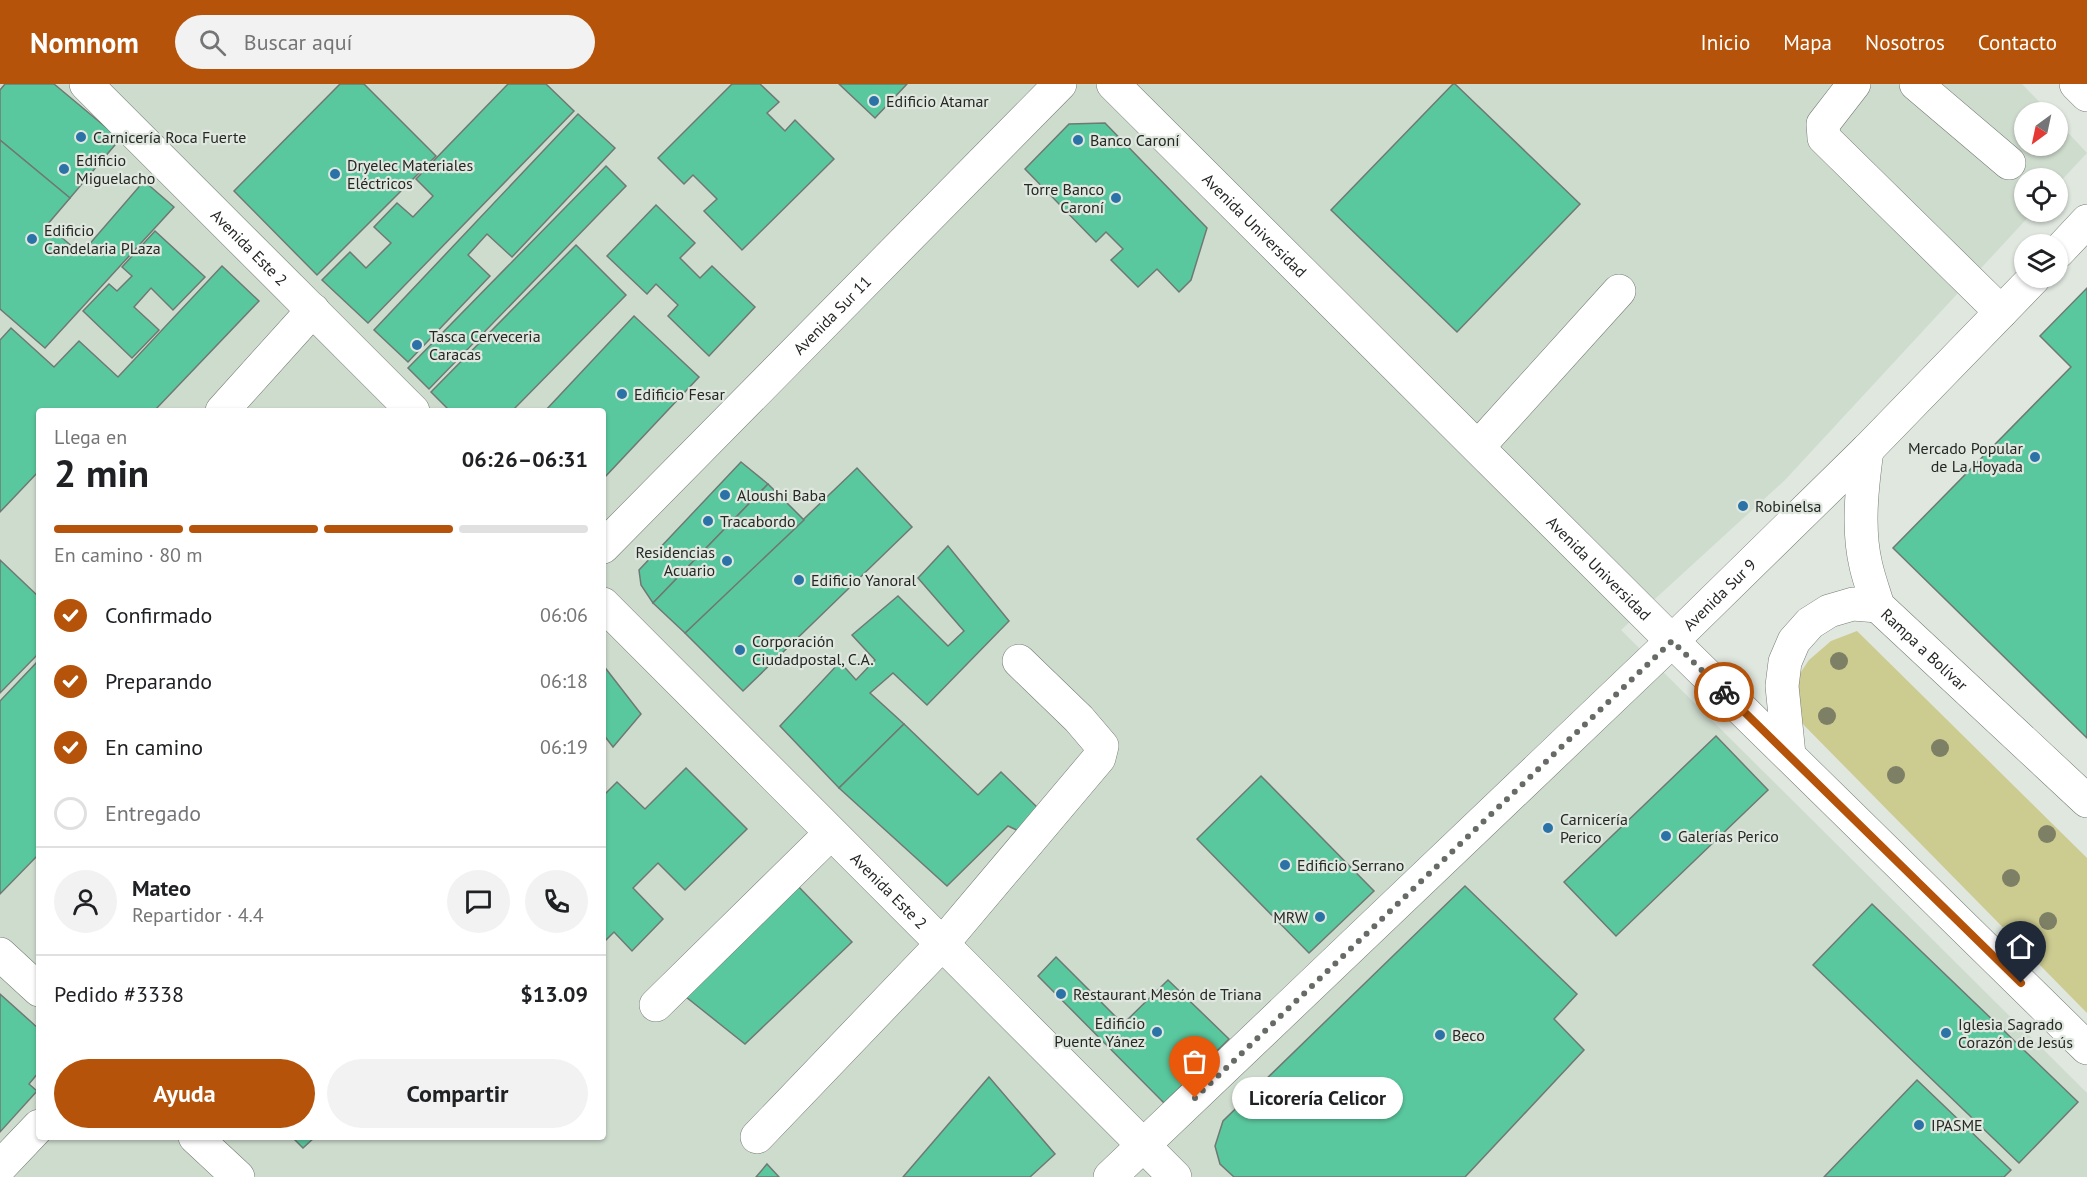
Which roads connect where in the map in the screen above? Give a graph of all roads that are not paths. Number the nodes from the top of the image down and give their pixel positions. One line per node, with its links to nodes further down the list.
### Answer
1 (86, 84): 13 (street, Avenida Este 2)
2 (1059, 84): 19 (street, Avenida Sur 11)
3 (1113, 84): 17 (street, Avenida Universidad)
4 (1854, 84): 14 (street)
5 (1916, 84): 8 (street)
6 (2076, 84): 7 (street)
7 (2087, 95)
8 (2009, 164)
9 (2087, 221): 10 (street)
10 (2068, 241)
11 (2024, 288): 14 (street, Avenida Sur 9)
12 (1619, 291): 17 (street)
13 (313, 310): 15 (street); 16 (street, Avenida Este 2)
14 (2001, 312): 18 (street, Avenida Sur 9)
15 (225, 408)
16 (410, 408)
17 (1478, 447): 22 (street, Avenida Universidad)
18 (1867, 450): 20 (street, Rampa a Bolívar); 22 (street, Avenida Sur 9)
19 (606, 544)
20 (1878, 606): 24 (street); 25 (street, Rampa a Bolívar)
21 (606, 607): 26 (street, Avenida Este 2)
22 (1672, 641): 24 (street, Avenida Universidad); 35 (street, Avenida Sur 9)
23 (1019, 661): 27 (street)
24 (1789, 755): 31 (street, Avenida Universidad)
25 (2087, 801)
26 (831, 833): 27 (street, Avenida Este 2); 30 (street)
27 (942, 944): 33 (street); 35 (street, Avenida Este 2)
28 (0, 954): 29 (street)
29 (36, 987)
30 (657, 1005)
31 (2087, 1048)
32 (36, 1129): 36 (street)
33 (757, 1137)
34 (198, 1140): 37 (street)
35 (1143, 1147): 38 (street, Avenida Sur 9); 39 (street, Avenida Este 2)
36 (0, 1167)
37 (238, 1177)
38 (1110, 1177)
39 (1174, 1177)

